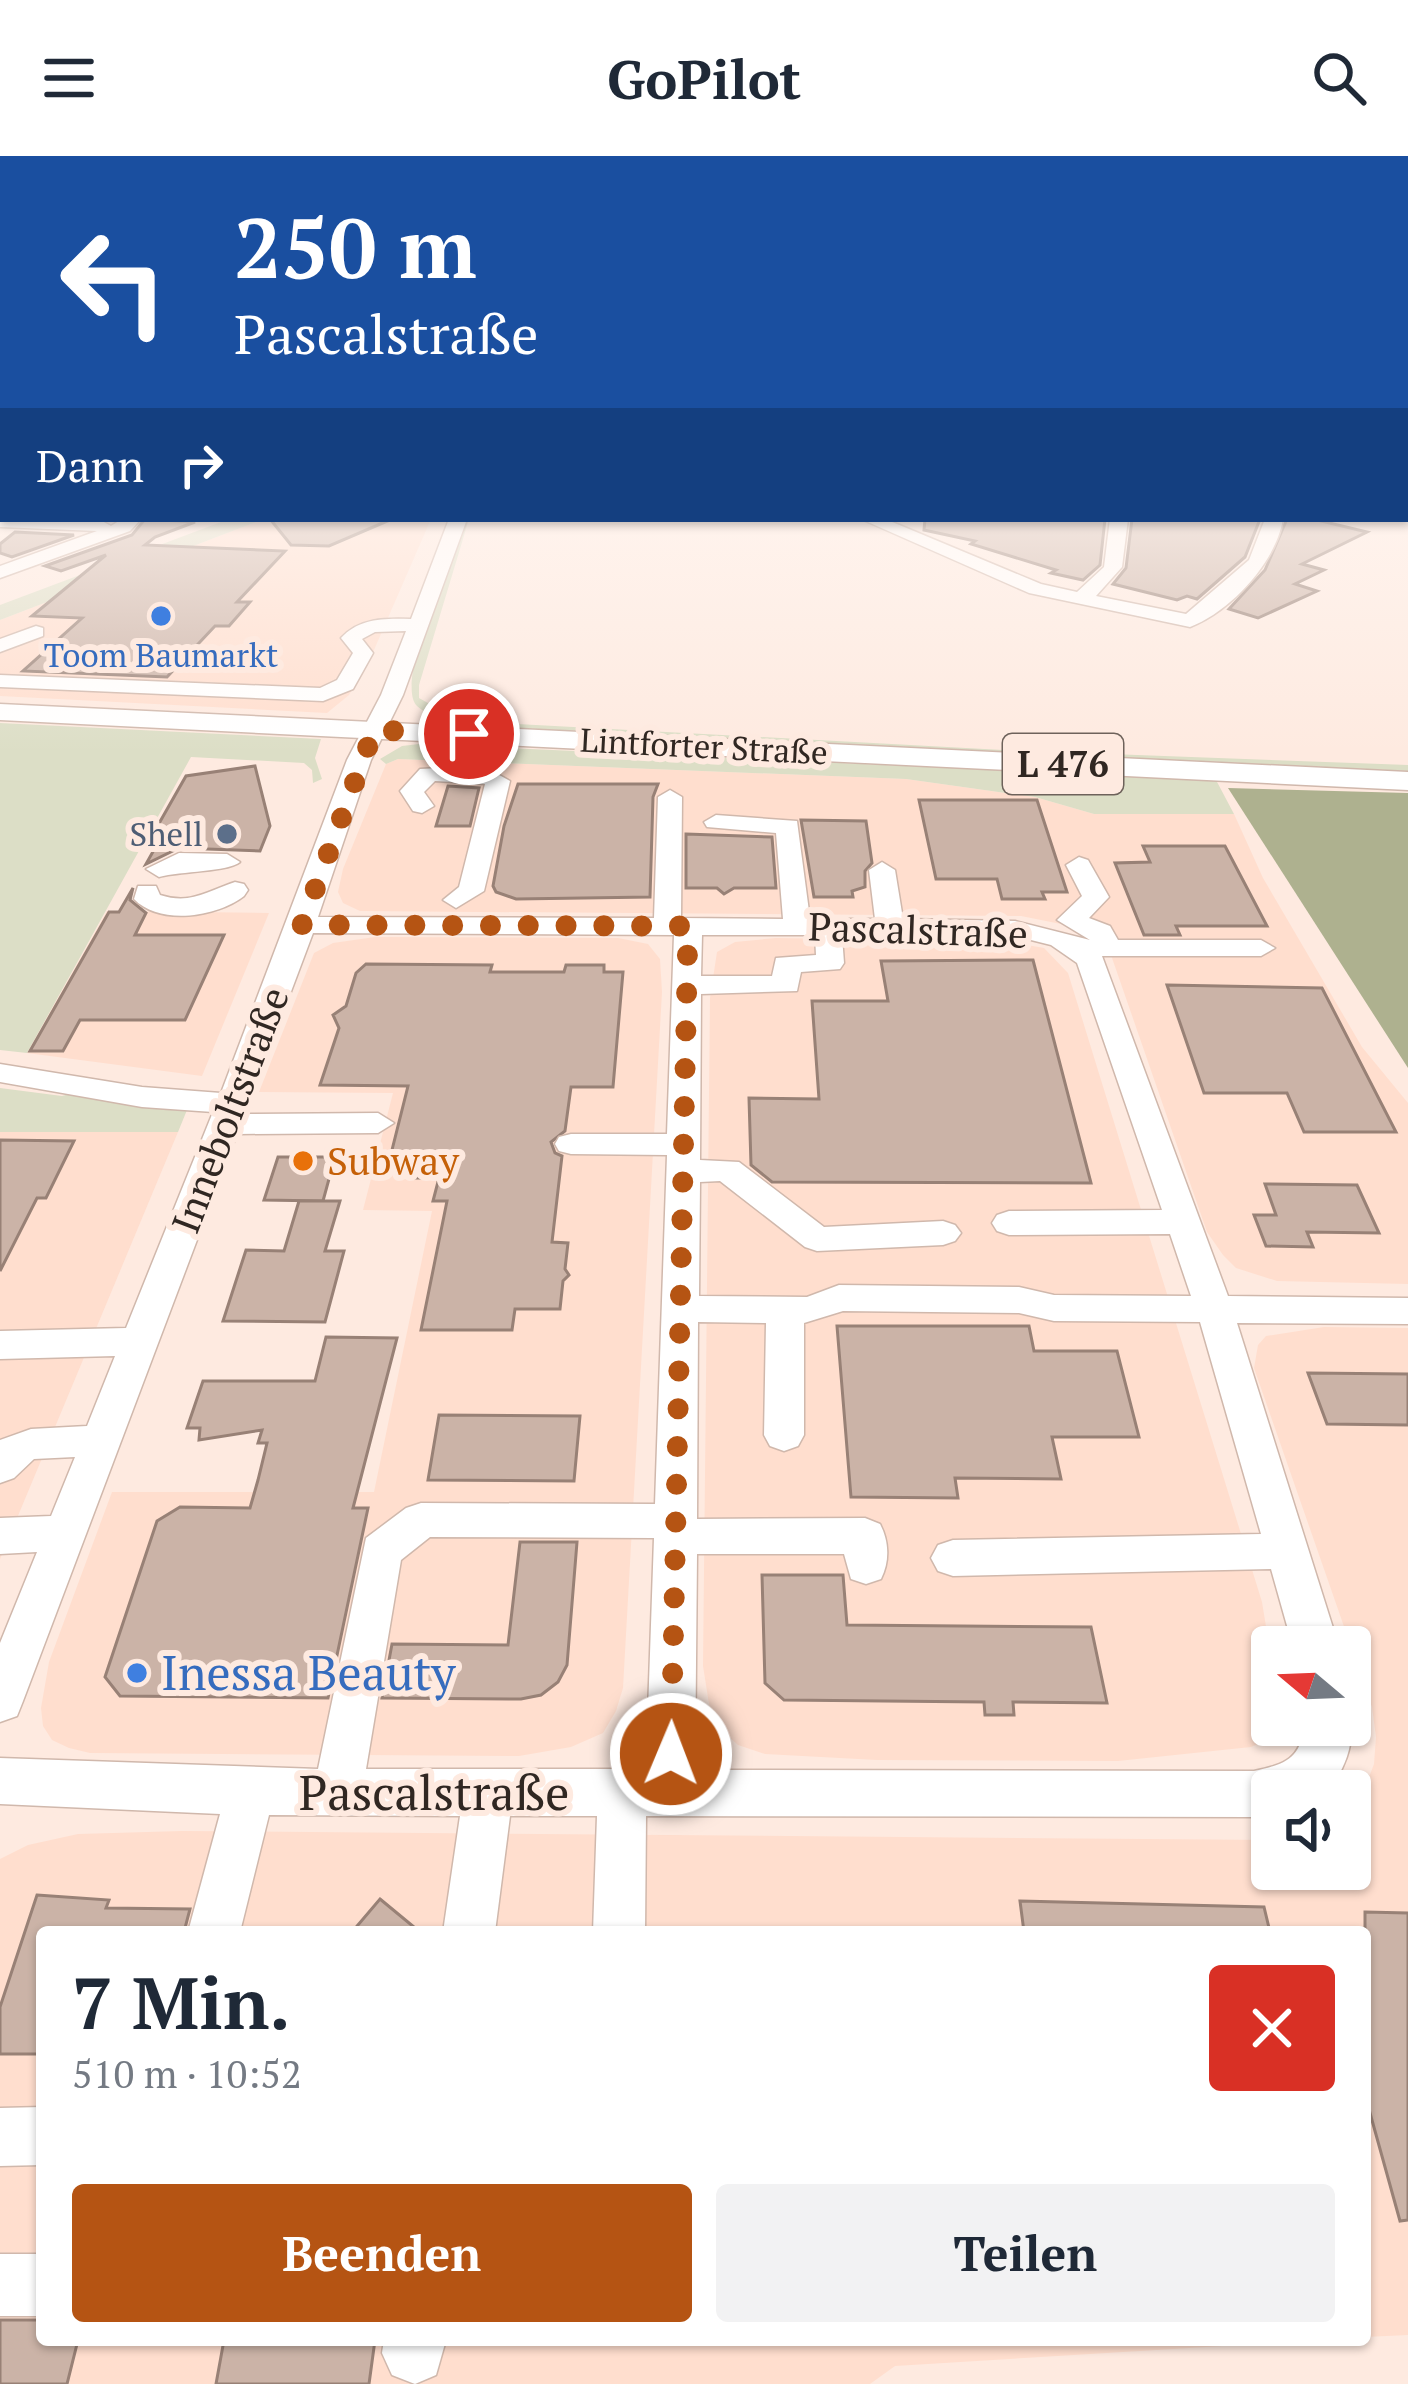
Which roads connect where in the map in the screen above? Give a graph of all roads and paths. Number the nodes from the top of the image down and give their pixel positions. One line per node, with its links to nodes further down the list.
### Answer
1 (71, 545): 6 (street)
2 (448, 545): 8 (street, Inneboltstraße)
3 (937, 545): 7 (street)
4 (1117, 545): 7 (street)
5 (1269, 545): 7 (street)
6 (0, 572)
7 (1078, 600)
8 (417, 625): 11 (street); 12 (street, Inneboltstraße)
9 (36, 632): 10 (street)
10 (0, 646)
11 (0, 681)
12 (392, 695): 14 (street, Inneboltstraße); 15 (main road)
13 (0, 712): 14 (main road, Lintforter Straße / L 476)
14 (374, 730): 15 (main road, Lintforter Straße / L 476); 25 (street, Inneboltstraße)
15 (469, 734): 16 (main road, Lintforter Straße / L 476)
16 (1408, 781)
17 (670, 797): 26 (street)
18 (422, 806): 24 (street)
19 (716, 822): 27 (street)
20 (1079, 866): 30 (street)
21 (882, 871): 29 (street)
22 (238, 874): 22 (street); 23 (street)
23 (176, 892)
24 (456, 900)
25 (302, 925): 26 (street, Pascalstraße); 34 (street, Inneboltstraße)
26 (678, 926): 27 (street, Pascalstraße); 32 (street)
27 (797, 927): 28 (street, Pascalstraße)
28 (828, 927): 29 (street, Pascalstraße); 32 (street)
29 (890, 927): 30 (street, Pascalstraße)
30 (1093, 948): 31 (street); 38 (street, Pascalstraße)
31 (1261, 948)
32 (686, 985): 37 (street)
33 (0, 1073): 34 (street)
34 (228, 1114): 35 (street); 45 (street, Inneboltstraße)
35 (378, 1123)
36 (571, 1144): 37 (street)
37 (683, 1158): 40 (street); 42 (street)
38 (1184, 1222): 39 (street); 41 (street, Pascalstraße)
39 (1009, 1223)
40 (944, 1233)
41 (1214, 1308): 43 (street); 44 (street); 53 (street, Pascalstraße)
42 (680, 1309): 43 (street); 50 (street)
43 (785, 1310): 47 (street)
44 (1408, 1311)
45 (140, 1342): 46 (street); 48 (street, Inneboltstraße)
46 (0, 1345)
47 (784, 1435)
48 (101, 1442): 49 (street); 51 (street, Inneboltstraße)
49 (0, 1467)
50 (676, 1529): 55 (street); 62 (street); 63 (street)
51 (65, 1533): 52 (street); 57 (street, Inneboltstraße)
52 (0, 1536)
53 (1286, 1551): 54 (street); 56 (street, Pascalstraße)
54 (953, 1558)
55 (866, 1566)
56 (1309, 1626)
57 (0, 1701)
58 (1327, 1746): 63 (street, Pascalstraße)
59 (0, 1781): 61 (street, Pascalstraße)
60 (488, 1791): 62 (street, Pascalstraße); 63 (street, Pascalstraße); 65 (street)
61 (250, 1792): 62 (street, Pascalstraße); 64 (street)
62 (338, 1792)
63 (646, 1795): 66 (street)
64 (216, 1926)
65 (470, 1926)
66 (621, 1926)
67 (36, 2135): 68 (street)
68 (0, 2137)
69 (0, 2285): 70 (street)
70 (36, 2285)

